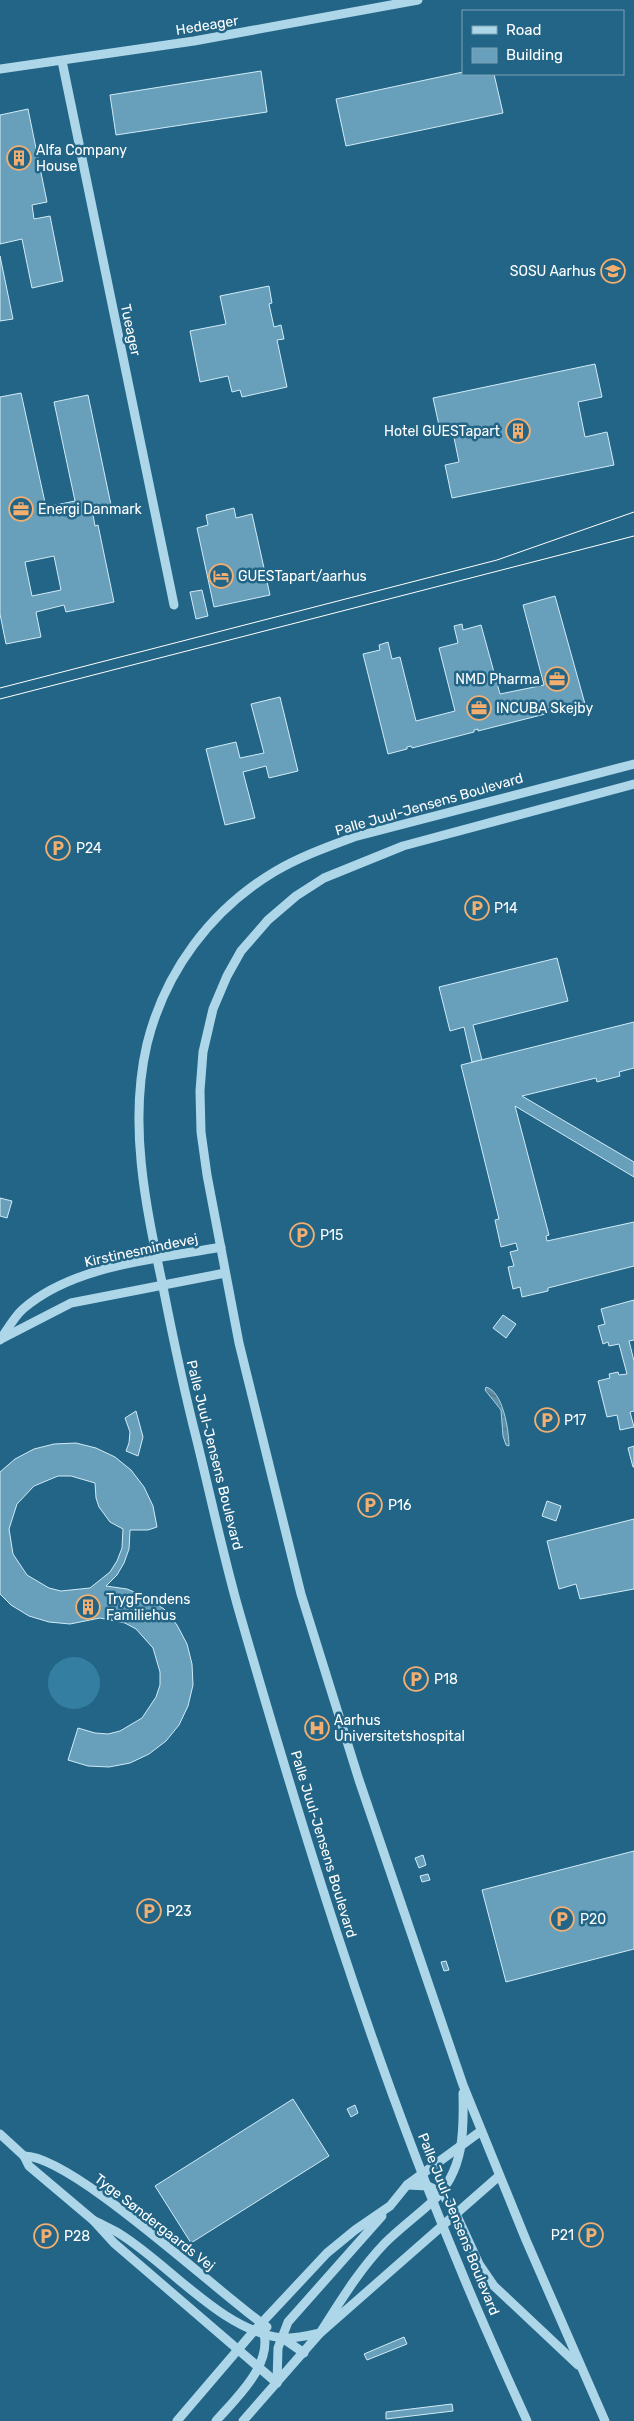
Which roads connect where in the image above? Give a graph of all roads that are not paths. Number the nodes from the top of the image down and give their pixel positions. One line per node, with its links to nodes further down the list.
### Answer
1 (414, 0): 2 (street, Hedeager)
2 (62, 61): 3 (street, Hedeager); 4 (street, Tueager)
3 (0, 69)
4 (174, 605)
5 (634, 764): 8 (street, Palle Juul-Jensens Boulevard)
6 (634, 784): 7 (street)
7 (221, 1247): 8 (street, Kirstinesmindevej); 9 (street)
8 (157, 1259): 10 (street, Palle Juul-Jensens Boulevard); 11 (street, Kirstinesmindevej)
9 (225, 1273): 10 (street, Kirstinesmindevej); 12 (street)
10 (162, 1286): 11 (street, Kirstinesmindevej); 17 (street, Palle Juul-Jensens Boulevard)
11 (0, 1339)
12 (463, 2085): 13 (street); 15 (street)
13 (481, 2131): 15 (street); 18 (street)
14 (0, 2134): 16 (street, Tyge Søndergaards Vej)
15 (462, 2144): 17 (street); 21 (street)
16 (24, 2156): 25 (street, Tyge Søndergaards Vej); 27 (street, Tyge Søndergaards Vej)
17 (423, 2173): 19 (street); 20 (street, Palle Juul-Jensens Boulevard)
18 (499, 2176): 24 (street); 35 (street)
19 (407, 2185): 20 (street); 23 (street)
20 (428, 2186): 21 (street); 22 (street, Palle Juul-Jensens Boulevard)
21 (440, 2192): 22 (street); 24 (street)
22 (434, 2200): 26 (street, Palle Juul-Jensens Boulevard); 29 (street)
23 (390, 2206): 27 (street); 31 (street)
24 (456, 2214): 26 (street); 35 (street)
25 (93, 2220): 28 (street); 32 (street, Tyge Søndergaards Vej)
26 (443, 2225): 29 (street); 40 (street, Palle Juul-Jensens Boulevard)
27 (262, 2324): 28 (street); 30 (street); 31 (street, Tyge Søndergaards Vej)
28 (254, 2331): 30 (street); 32 (street)
29 (320, 2333): 31 (street); 33 (street)
30 (265, 2334): 31 (street); 34 (street)
31 (282, 2338): 33 (street, Tyge Søndergaards Vej); 36 (street)
32 (238, 2350): 34 (street, Tyge Søndergaards Vej); 37 (street)
33 (304, 2353): 36 (street)
34 (259, 2368): 36 (street, Tyge Søndergaards Vej); 38 (street)
35 (582, 2369): 41 (street)
36 (277, 2383): 39 (street)
37 (177, 2421)
38 (216, 2421)
39 (244, 2421)
40 (527, 2421)
41 (605, 2421)

